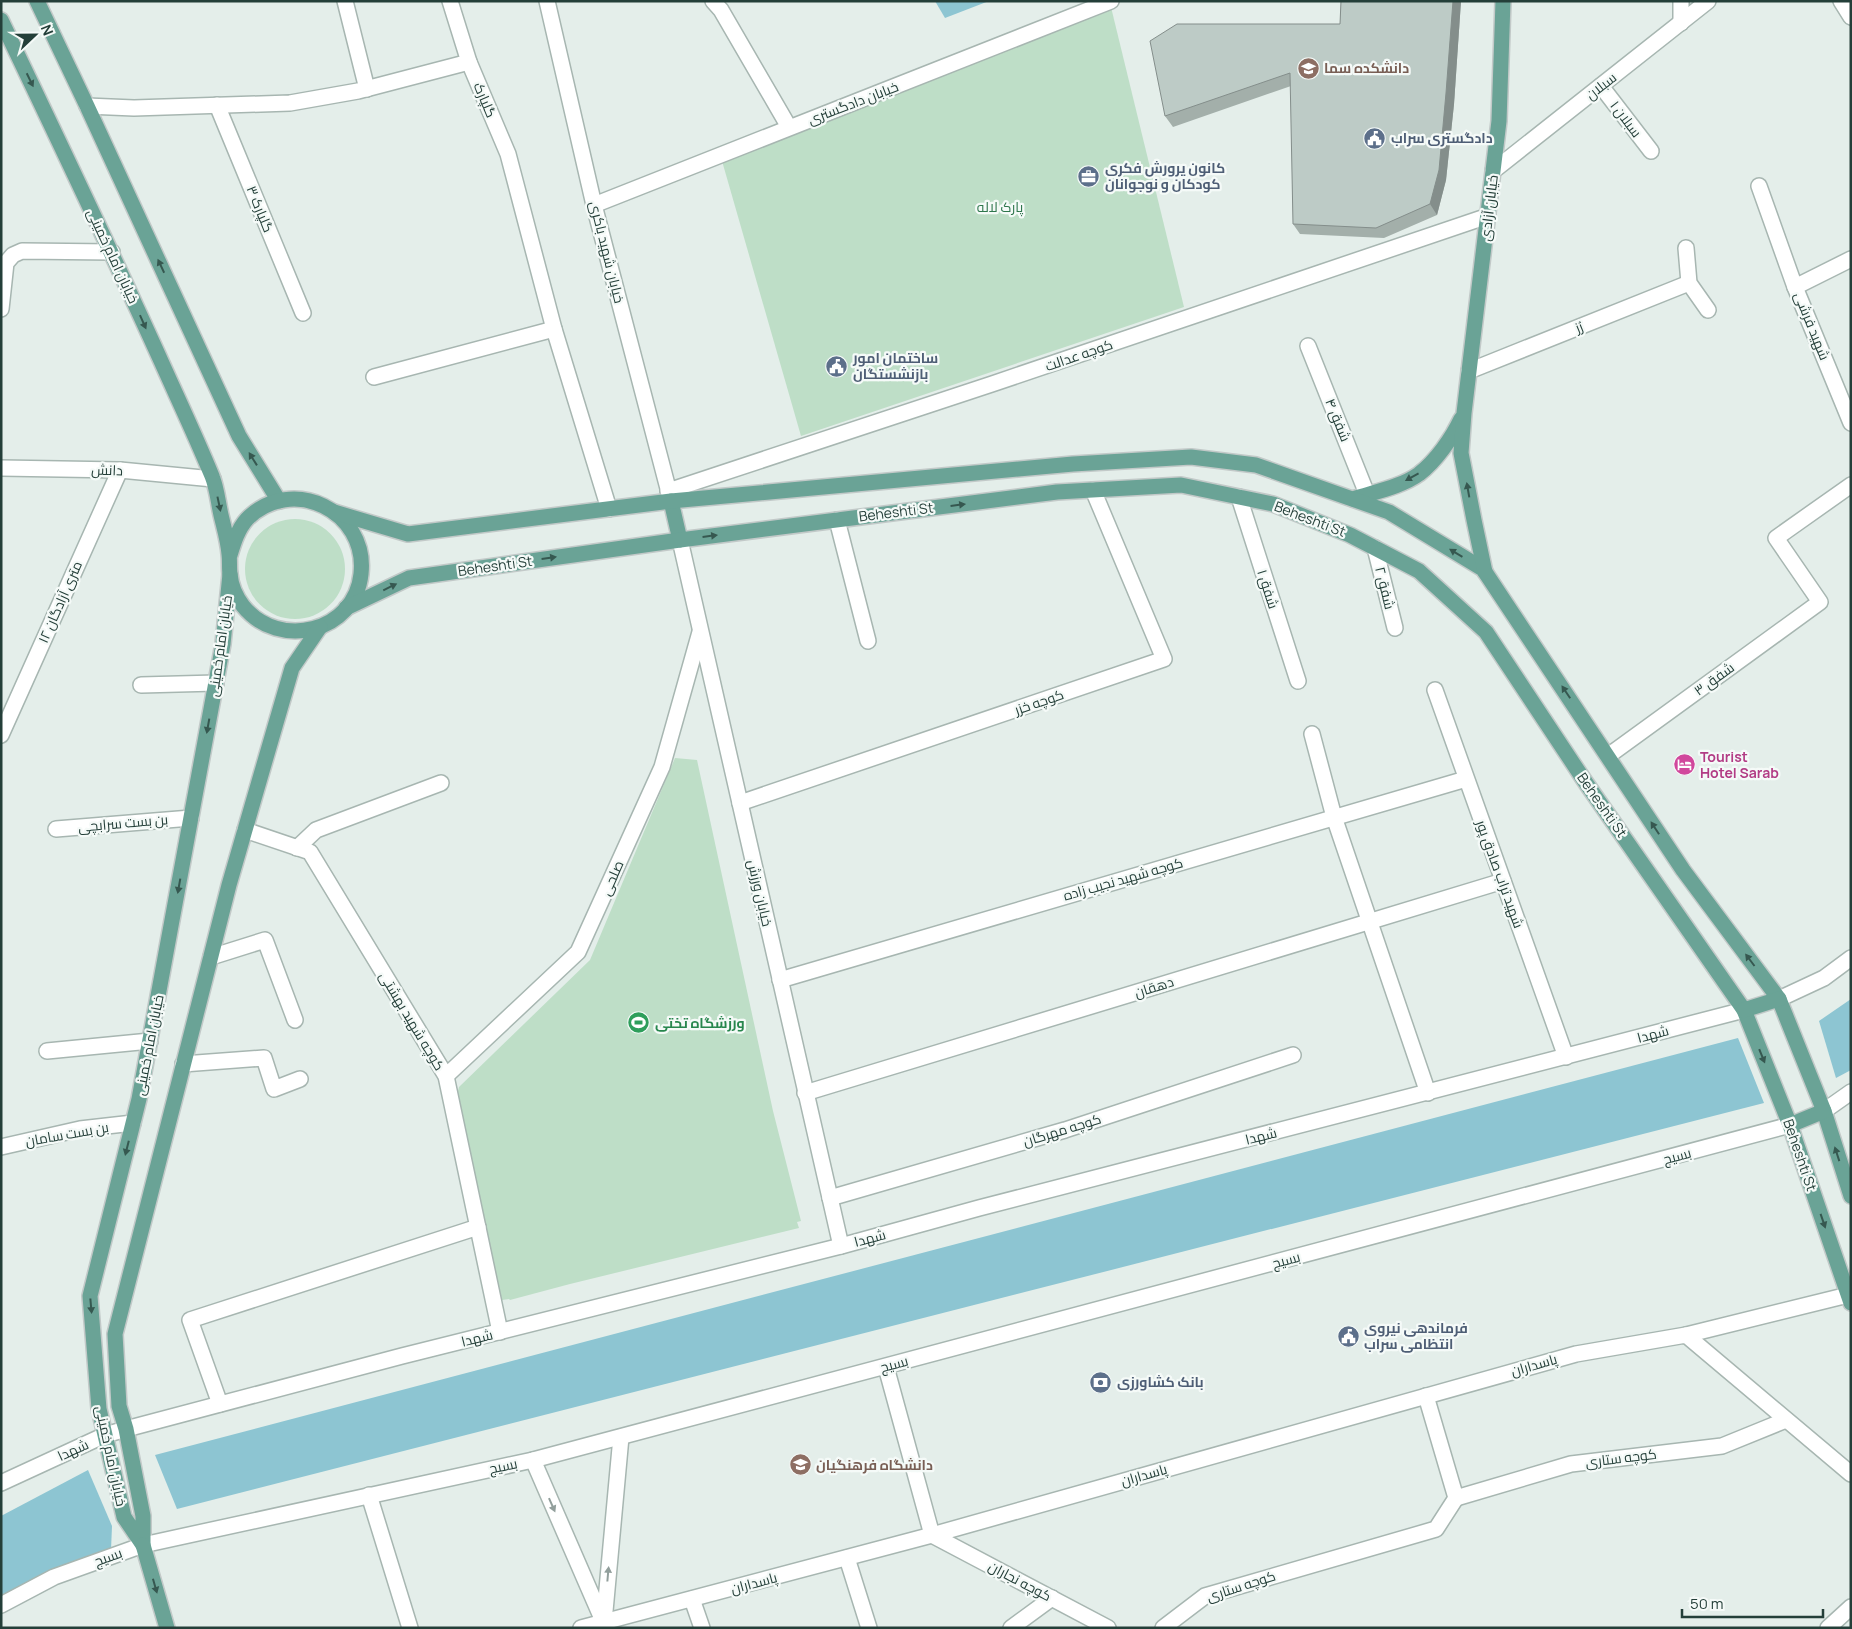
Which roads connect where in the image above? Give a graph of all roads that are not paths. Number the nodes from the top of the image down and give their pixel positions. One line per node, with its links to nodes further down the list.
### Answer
1 (37, 1): 18 (main road)
2 (345, 1): 16 (street)
3 (450, 1): 14 (street, گلپارک)
4 (547, 1): 23 (street, خیابان شهید باکری)
5 (713, 1): 19 (street)
6 (1111, 1): 23 (street, خیابان دادگستری)
7 (1503, 1): 21 (main road, خیابان آزادی)
8 (1681, 1): 13 (street)
9 (1708, 1): 13 (street, سبلان)
10 (1841, 1): 11 (street)
11 (1851, 17)
12 (1, 20): 26 (main road, خیابان امام خمینی, one-way to 26)
13 (1680, 23): 15 (street, سبلان)
14 (470, 62): 16 (street); 33 (street, گلپارک)
15 (1601, 86): 20 (street, سبلان ۱); 21 (street, سبلان)
16 (366, 89): 17 (street)
17 (217, 105): 18 (street); 32 (street, گلپارک ۳)
18 (87, 106): 47 (main road, one-way to 18)
19 (786, 122)
20 (1651, 151)
21 (1493, 171): 24 (main road, خیابان آزادی)
22 (1759, 186): 29 (street)
23 (594, 204): 44 (street, خیابان شهید باکری)
24 (1488, 216): 35 (main road, خیابان آزادی); 44 (street, کوچه عدالت)
25 (1686, 248): 28 (street)
26 (112, 252): 30 (street); 41 (main road, خیابان امام خمینی, one-way to 41)
27 (1851, 259): 29 (street, شهید فرشی)
28 (1688, 283): 31 (street); 35 (street, رُز)
29 (1796, 287): 38 (street, شهید فرشی)
30 (1, 310)
31 (1708, 310)
32 (303, 313)
33 (554, 328): 36 (street); 48 (street, گلپارک)
34 (1308, 346): 46 (street, شفق ۴)
35 (1469, 371): 37 (main road, خیابان آزادی)
36 (374, 377)
37 (1464, 413): 46 (main road, one-way to 46); 54 (main road, one-way to 37)
38 (1851, 423)
39 (1, 468): 40 (street, دانش)
40 (120, 470): 41 (street, دانش); 65 (street, ۱۲ متری آزادگان)
41 (213, 479): 53 (main road, خیابان امام خمینی, one-way to 53)
42 (1851, 485): 67 (street, شفق ۳)
43 (1094, 490): 45 (main road, Beheshti St); 50 (main road, Beheshti St, one-way to 43); 70 (street, کوچه خزر)
44 (670, 496): 46 (main road); 48 (main road); 51 (main road)
45 (1239, 497): 52 (main road, Beheshti St); 61 (street, شفق ۱)
46 (1360, 497): 54 (main road, one-way to 46)
47 (279, 501): 49 (main road); 53 (main road)
48 (610, 509): 49 (main road)
49 (334, 512): 56 (main road)
50 (837, 520): 51 (main road, Beheshti St, one-way to 50); 60 (street)
51 (680, 540): 56 (main road, Beheshti St, one-way to 51); 59 (street, خیابان ورزش)
52 (1375, 548): 58 (street, شفق ۲); 82 (main road, Beheshti St)
53 (230, 555): 55 (main road)
54 (1486, 572): 67 (main road, one-way to 54)
55 (230, 574): 57 (main road); 62 (main road, خیابان امام خمینی)
56 (346, 608): 57 (main road)
57 (320, 627): 74 (main road, خیابان امام خمینی)
58 (1395, 628)
59 (700, 630): 70 (street, خیابان ورزش); 89 (street, صلحی)
60 (868, 641)
61 (1298, 681)
62 (216, 682): 63 (street); 72 (main road, خیابان امام خمینی, one-way to 72)
63 (141, 684)
64 (1435, 690): 68 (street, شهید تراب صادق پور)
65 (3, 728)
66 (1312, 734): 71 (street)
67 (1608, 756): 81 (main road, one-way to 67)
68 (1466, 779): 71 (street, کوچه شهید نجیب زاده); 76 (street, شهید تراب صادق پور)
69 (441, 783): 75 (street)
70 (740, 804): 80 (street, خیابان ورزش)
71 (1334, 817): 77 (street); 80 (street, کوچه شهید نجیب زاده)
72 (191, 818): 73 (street, بن بست سرابچی); 84 (main road, خیابان امام خمینی, one-way to 84)
73 (56, 829)
74 (245, 830): 75 (street, کوچه شهید بهشتی); 78 (main road, خیابان امام خمینی)
75 (297, 848): 89 (street, کوچه شهید بهشتی)
76 (1503, 881): 77 (street, دهقان); 87 (street, شهید تراب صادق پور)
77 (1370, 922): 92 (street, دهقان); 93 (street)
78 (211, 956): 83 (street); 88 (main road, خیابان امام خمینی)
79 (1851, 958): 81 (street)
80 (780, 980): 92 (street, خیابان ورزش)
81 (1779, 999): 82 (main road); 94 (main road)
82 (1744, 1010): 87 (street, شهدا); 96 (main road, Beheshti St, one-way to 96)
83 (295, 1020)
84 (150, 1041): 85 (street); 95 (main road, خیابان امام خمینی)
85 (47, 1052)
86 (1293, 1055): 99 (street, کوچه مهرگان)
87 (1566, 1058): 93 (street, شهدا)
88 (183, 1064): 90 (street); 109 (main road, خیابان امام خمینی)
89 (446, 1076): 100 (street, کوچه شهید بهشتی)
90 (300, 1079)
91 (1851, 1092): 94 (street)
92 (805, 1093): 99 (street, خیابان ورزش)
93 (1428, 1093): 101 (street, شهدا)
94 (1824, 1111): 96 (main road); 98 (main road, one-way to 94)
95 (133, 1123): 97 (street, بن بست سامان); 110 (main road, خیابان امام خمینی, one-way to 110)
96 (1790, 1126): 102 (main road, Beheshti St, one-way to 102); 105 (street, بسیج)
97 (1, 1147)
98 (1851, 1196)
99 (830, 1198): 101 (street, خیابان ورزش)
100 (478, 1227): 103 (street, کوچه شهید بهشتی); 107 (street)
101 (841, 1246): 103 (street, شهدا)
102 (1849, 1299): 104 (street, پاسداران)
103 (500, 1332): 107 (street, شهدا)
104 (1686, 1335): 106 (street, پاسداران); 108 (street)
105 (886, 1367): 111 (street, بسیج); 117 (street)
106 (1426, 1396): 116 (street); 117 (street, پاسداران)
107 (220, 1404): 109 (street, شهدا)
108 (1786, 1420): 113 (street); 116 (street, کوچه ستاری)
109 (126, 1429): 110 (street, شهدا); 118 (main road, خیابان امام خمینی)
110 (105, 1435): 114 (street, شهدا); 118 (main road, خیابان امام خمینی)
111 (621, 1437): 112 (street, بسیج); 124 (street, one-way to 111)
112 (533, 1460): 115 (street, بسیج); 124 (street, one-way to 124)
113 (1851, 1474)
114 (1, 1483)
115 (369, 1495): 118 (street, بسیج); 126 (street)
116 (1456, 1498): 132 (street, کوچه ستاری)
117 (932, 1535): 119 (street, پاسداران); 120 (street, کوچه نجاران)
118 (143, 1545): 122 (street, بسیج); 125 (main road, one-way to 125)
119 (847, 1558): 121 (street, پاسداران); 129 (street)
120 (1052, 1598): 130 (street); 131 (street, کوچه نجاران)
121 (692, 1599): 124 (street, پاسداران); 128 (street)
122 (1, 1605)
123 (1851, 1607): 133 (street)
124 (605, 1625): 127 (street, پاسداران)
125 (167, 1628)
126 (410, 1628)
127 (581, 1628)
128 (702, 1628)
129 (869, 1628)
130 (1010, 1628)
131 (1108, 1628)
132 (1162, 1628)
133 (1828, 1628)

